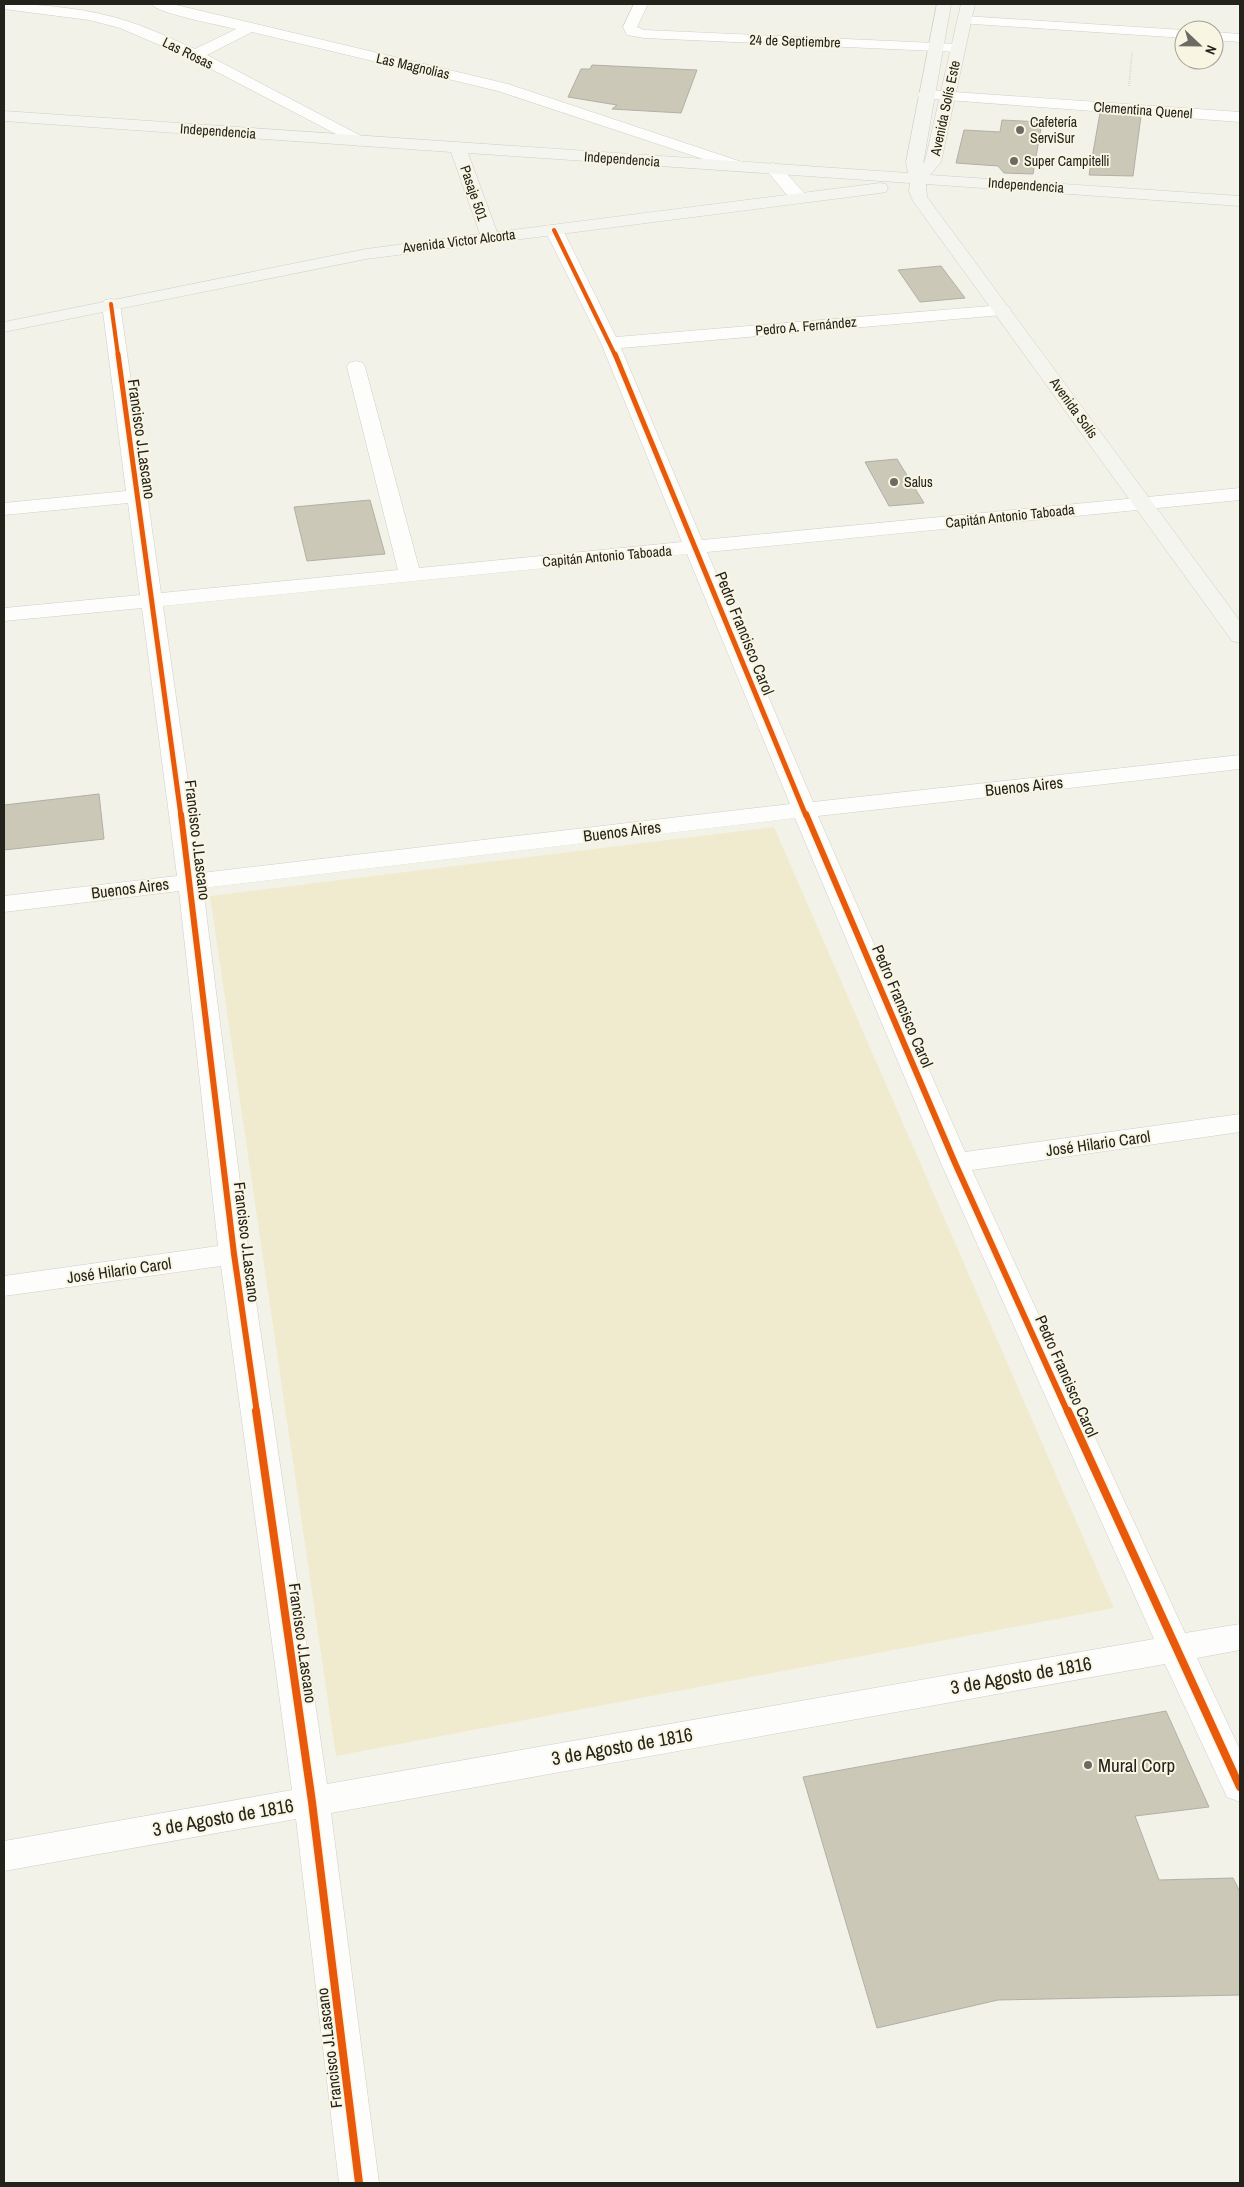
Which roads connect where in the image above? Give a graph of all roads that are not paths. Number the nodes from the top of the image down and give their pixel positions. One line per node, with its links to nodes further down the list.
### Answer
1 (158, 4): 7 (street, Las Magnolias)
2 (641, 4): 11 (street, 24 de Septiembre)
3 (944, 4): 11 (main road, Avenida Solís Este)
4 (968, 4): 6 (main road, Avenida Solís Este)
5 (4, 5): 13 (street, Las Rosas)
6 (964, 20): 8 (street); 12 (main road, Avenida Solís Este)
7 (248, 28): 13 (street); 19 (street, Las Magnolias)
8 (1174, 33)
9 (1224, 37): 10 (street)
10 (1240, 38)
11 (935, 47): 12 (street, 24 de Septiembre); 14 (main road, Avenida Solís Este)
12 (958, 48): 15 (main road, Avenida Solís Este)
13 (195, 56): 18 (street, Las Rosas)
14 (926, 95): 15 (street, Clementina Quenel); 24 (main road, Avenida Solís Este)
15 (948, 97): 17 (street, Clementina Quenel); 24 (main road, Avenida Solís Este)
16 (4, 116): 18 (main road, Independencia)
17 (1240, 117)
18 (359, 141): 20 (main road, Independencia)
19 (665, 141): 21 (street); 22 (street, Las Magnolias)
20 (458, 148): 21 (main road, Independencia); 28 (main road, Pasaje 501)
21 (635, 159): 22 (main road, Independencia)
22 (740, 166): 23 (main road, Independencia)
23 (773, 168): 24 (main road, Independencia); 25 (street)
24 (918, 178): 25 (main road, Avenida Victor Alcorta); 26 (main road, Independencia); 30 (main road, Avenida Solís)
25 (799, 198): 27 (main road, Avenida Victor Alcorta)
26 (1240, 201)
27 (554, 230): 28 (main road, Avenida Victor Alcorta); 32 (street, Pedro Francisco Carol)
28 (490, 237): 29 (main road, Avenida Victor Alcorta)
29 (111, 304): 31 (main road, Avenida Victor Alcorta); 35 (street, Francisco J.Lascano)
30 (1002, 310): 32 (street, Pedro A. Fernández); 36 (main road, Avenida Solís)
31 (4, 328)
32 (610, 343): 38 (street, Pedro Francisco Carol)
33 (356, 367): 39 (street)
34 (1240, 494): 36 (street, Capitán Antonio Taboada)
35 (136, 496): 37 (street); 40 (street, Francisco J.Lascano)
36 (1144, 503): 38 (street, Capitán Antonio Taboada); 42 (main road, Avenida Solís)
37 (4, 509)
38 (695, 548): 39 (street, Capitán Antonio Taboada); 44 (street, Pedro Francisco Carol)
39 (410, 574): 40 (street, Capitán Antonio Taboada)
40 (153, 600): 41 (street, Capitán Antonio Taboada); 45 (street, Francisco J.Lascano)
41 (4, 615)
42 (1240, 636)
43 (1240, 762): 44 (street, Buenos Aires)
44 (804, 810): 45 (street, Buenos Aires); 48 (street, Pedro Francisco Carol)
45 (190, 881): 46 (street, Buenos Aires); 49 (street, Francisco J.Lascano)
46 (4, 904)
47 (1240, 1123): 48 (street, José Hilario Carol)
48 (955, 1163): 52 (street, Pedro Francisco Carol)
49 (234, 1254): 50 (street, José Hilario Carol); 54 (street, Francisco J.Lascano)
50 (4, 1286)
51 (1240, 1637): 52 (street, 3 de Agosto de 1816)
52 (1175, 1648): 53 (street, Pedro Francisco Carol); 54 (street, 3 de Agosto de 1816)
53 (1240, 1787)
54 (312, 1802): 55 (street, 3 de Agosto de 1816); 56 (street, Francisco J.Lascano)
55 (4, 1856)
56 (359, 2183)

